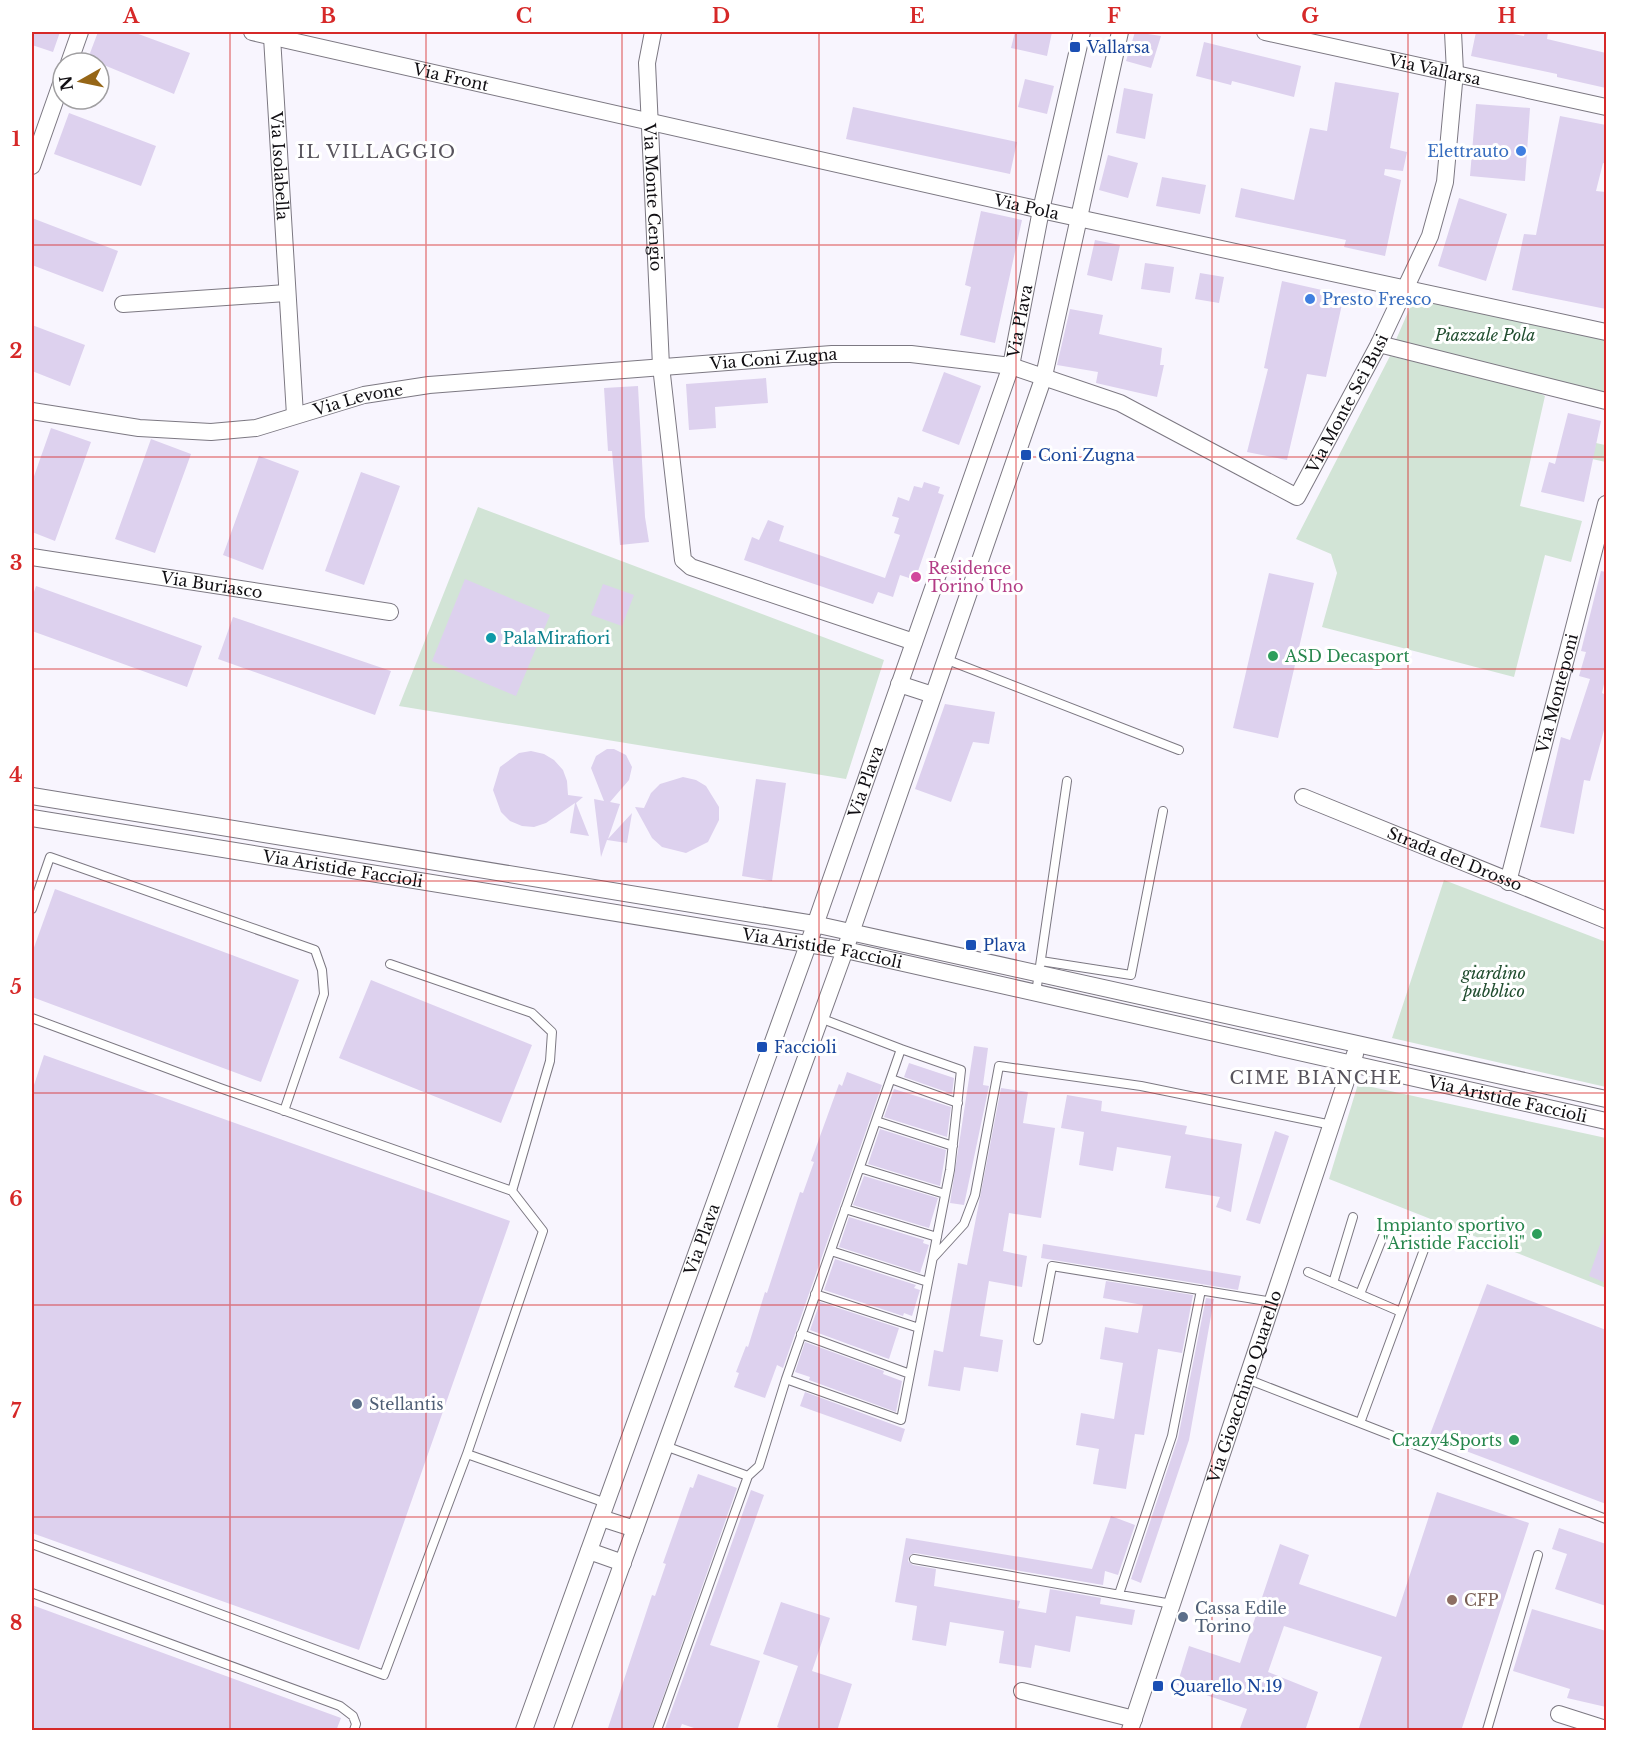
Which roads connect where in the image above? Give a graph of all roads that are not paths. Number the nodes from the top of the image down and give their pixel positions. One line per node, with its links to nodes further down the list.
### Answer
1 (80, 32): 9 (street)
2 (252, 32): 8 (street, Via Front)
3 (653, 32): 13 (street, Via Monte Cengio)
4 (1082, 32): 15 (street, Via Plava)
5 (1120, 32): 16 (street)
6 (1264, 32): 10 (street, Via Vallarsa)
7 (1453, 32): 10 (street, Via Monte Sei Busi)
8 (272, 37): 13 (street, Via Front); 18 (street, Via Isolabella)
9 (73, 51)
10 (1455, 72): 11 (street, Via Vallarsa); 17 (street, Via Monte Sei Busi)
11 (1606, 107)
12 (51, 111): 14 (street)
13 (651, 123): 15 (street, Via Pola); 22 (street, Via Monte Cengio)
14 (32, 166)
15 (1041, 210): 16 (street, Via Pola); 23 (street, Via Plava)
16 (1080, 217): 17 (street, Via Pola); 24 (street)
17 (1403, 288): 20 (street); 21 (street, Via Monte Sei Busi)
18 (286, 294): 19 (street); 27 (street, Via Isolabella)
19 (123, 304)
20 (1606, 332)
21 (1379, 344): 25 (street); 28 (street, Via Monte Sei Busi)
22 (661, 366): 23 (street, Via Coni Zugna); 27 (street, Via Levone); 32 (street)
23 (1011, 366): 24 (street, Via Coni Zugna); 32 (street, Via Plava)
24 (1044, 376): 28 (street, Via Coni Zugna); 33 (street)
25 (1606, 400)
26 (32, 411): 27 (street, Via Levone)
27 (295, 415)
28 (1297, 497)
29 (1606, 504): 42 (street, Via Monteponi)
30 (32, 557): 31 (street, Via Buriasco)
31 (390, 612)
32 (914, 642): 34 (street, Via Plava)
33 (945, 659): 35 (street); 36 (lane)
34 (899, 684): 35 (street); 45 (street, Via Plava)
35 (933, 695): 46 (street)
36 (1179, 750)
37 (1067, 782): 50 (lane)
38 (32, 796): 45 (street, Via Aristide Faccioli)
39 (1303, 796): 42 (street, Strada del Drosso)
40 (1163, 811): 50 (lane)
41 (32, 818): 47 (street, Via Aristide Faccioli)
42 (1508, 882): 44 (street, Strada del Drosso)
43 (32, 909): 60 (lane)
44 (1606, 920)
45 (814, 924): 46 (street, Via Aristide Faccioli); 47 (street, Via Plava)
46 (850, 932): 48 (street); 50 (street, Via Aristide Faccioli)
47 (808, 945): 48 (street, Via Aristide Faccioli); 93 (street, Via Plava)
48 (845, 950): 51 (street, Via Aristide Faccioli); 53 (street)
49 (390, 964): 66 (lane)
50 (1040, 967): 51 (lane); 54 (street, Via Aristide Faccioli)
51 (1036, 993): 56 (street, Via Aristide Faccioli)
52 (32, 1018): 60 (lane)
53 (820, 1018): 55 (lane); 90 (street)
54 (1358, 1043): 56 (street, Via Gioacchino Quarello); 58 (street, Via Aristide Faccioli)
55 (901, 1049): 57 (lane); 59 (lane)
56 (1352, 1065): 62 (street, Via Aristide Faccioli); 63 (street, Via Gioacchino Quarello)
57 (891, 1079): 59 (lane); 61 (lane)
58 (1606, 1099)
59 (958, 1102): 64 (lane)
60 (284, 1111): 66 (lane)
61 (876, 1121): 64 (lane); 65 (lane)
62 (1606, 1121)
63 (1332, 1125): 74 (lane); 81 (street, Via Gioacchino Quarello)
64 (953, 1146): 67 (lane)
65 (860, 1168): 67 (lane); 68 (lane)
66 (512, 1191): 91 (lane)
67 (945, 1194): 71 (lane)
68 (845, 1209): 71 (lane); 73 (lane)
69 (1353, 1217): 77 (lane)
70 (1386, 1229): 80 (lane)
71 (937, 1237): 74 (lane)
72 (1425, 1246): 82 (lane)
73 (831, 1251): 76 (lane); 79 (lane)
74 (933, 1258): 76 (lane)
75 (1308, 1272): 77 (lane)
76 (928, 1282): 83 (lane)
77 (1333, 1283): 80 (lane)
78 (1201, 1290): 81 (lane); 85 (lane); 102 (lane)
79 (815, 1294): 83 (lane); 84 (lane)
80 (1360, 1294): 82 (lane)
81 (1273, 1302): 88 (street, Via Gioacchino Quarello)
82 (1401, 1312): 89 (lane)
83 (919, 1328): 86 (lane)
84 (801, 1334): 86 (lane); 87 (lane)
85 (1038, 1340)
86 (910, 1374): 87 (lane)
87 (786, 1379): 92 (lane)
88 (1248, 1379): 89 (lane); 103 (street, Via Gioacchino Quarello)
89 (1360, 1423): 94 (lane)
90 (665, 1446): 92 (lane); 95 (street)
91 (467, 1454): 93 (lane); 96 (lane)
92 (748, 1476): 111 (lane)
93 (603, 1510): 95 (street); 97 (street, Via Plava)
94 (1606, 1519)
95 (635, 1528): 100 (street)
96 (32, 1544)
97 (589, 1551): 100 (street); 109 (street, Via Plava)
98 (1538, 1555): 112 (lane)
99 (914, 1558): 102 (lane)
100 (623, 1563): 110 (street)
101 (32, 1593): 108 (lane)
102 (1119, 1594): 103 (lane)
103 (1172, 1604): 106 (street, Via Gioacchino Quarello)
104 (1022, 1691): 106 (street)
105 (1559, 1714): 107 (street)
106 (1132, 1727)
107 (1606, 1729)
108 (354, 1731)
109 (524, 1731)
110 (562, 1731)
111 (657, 1731)
112 (1487, 1731)

